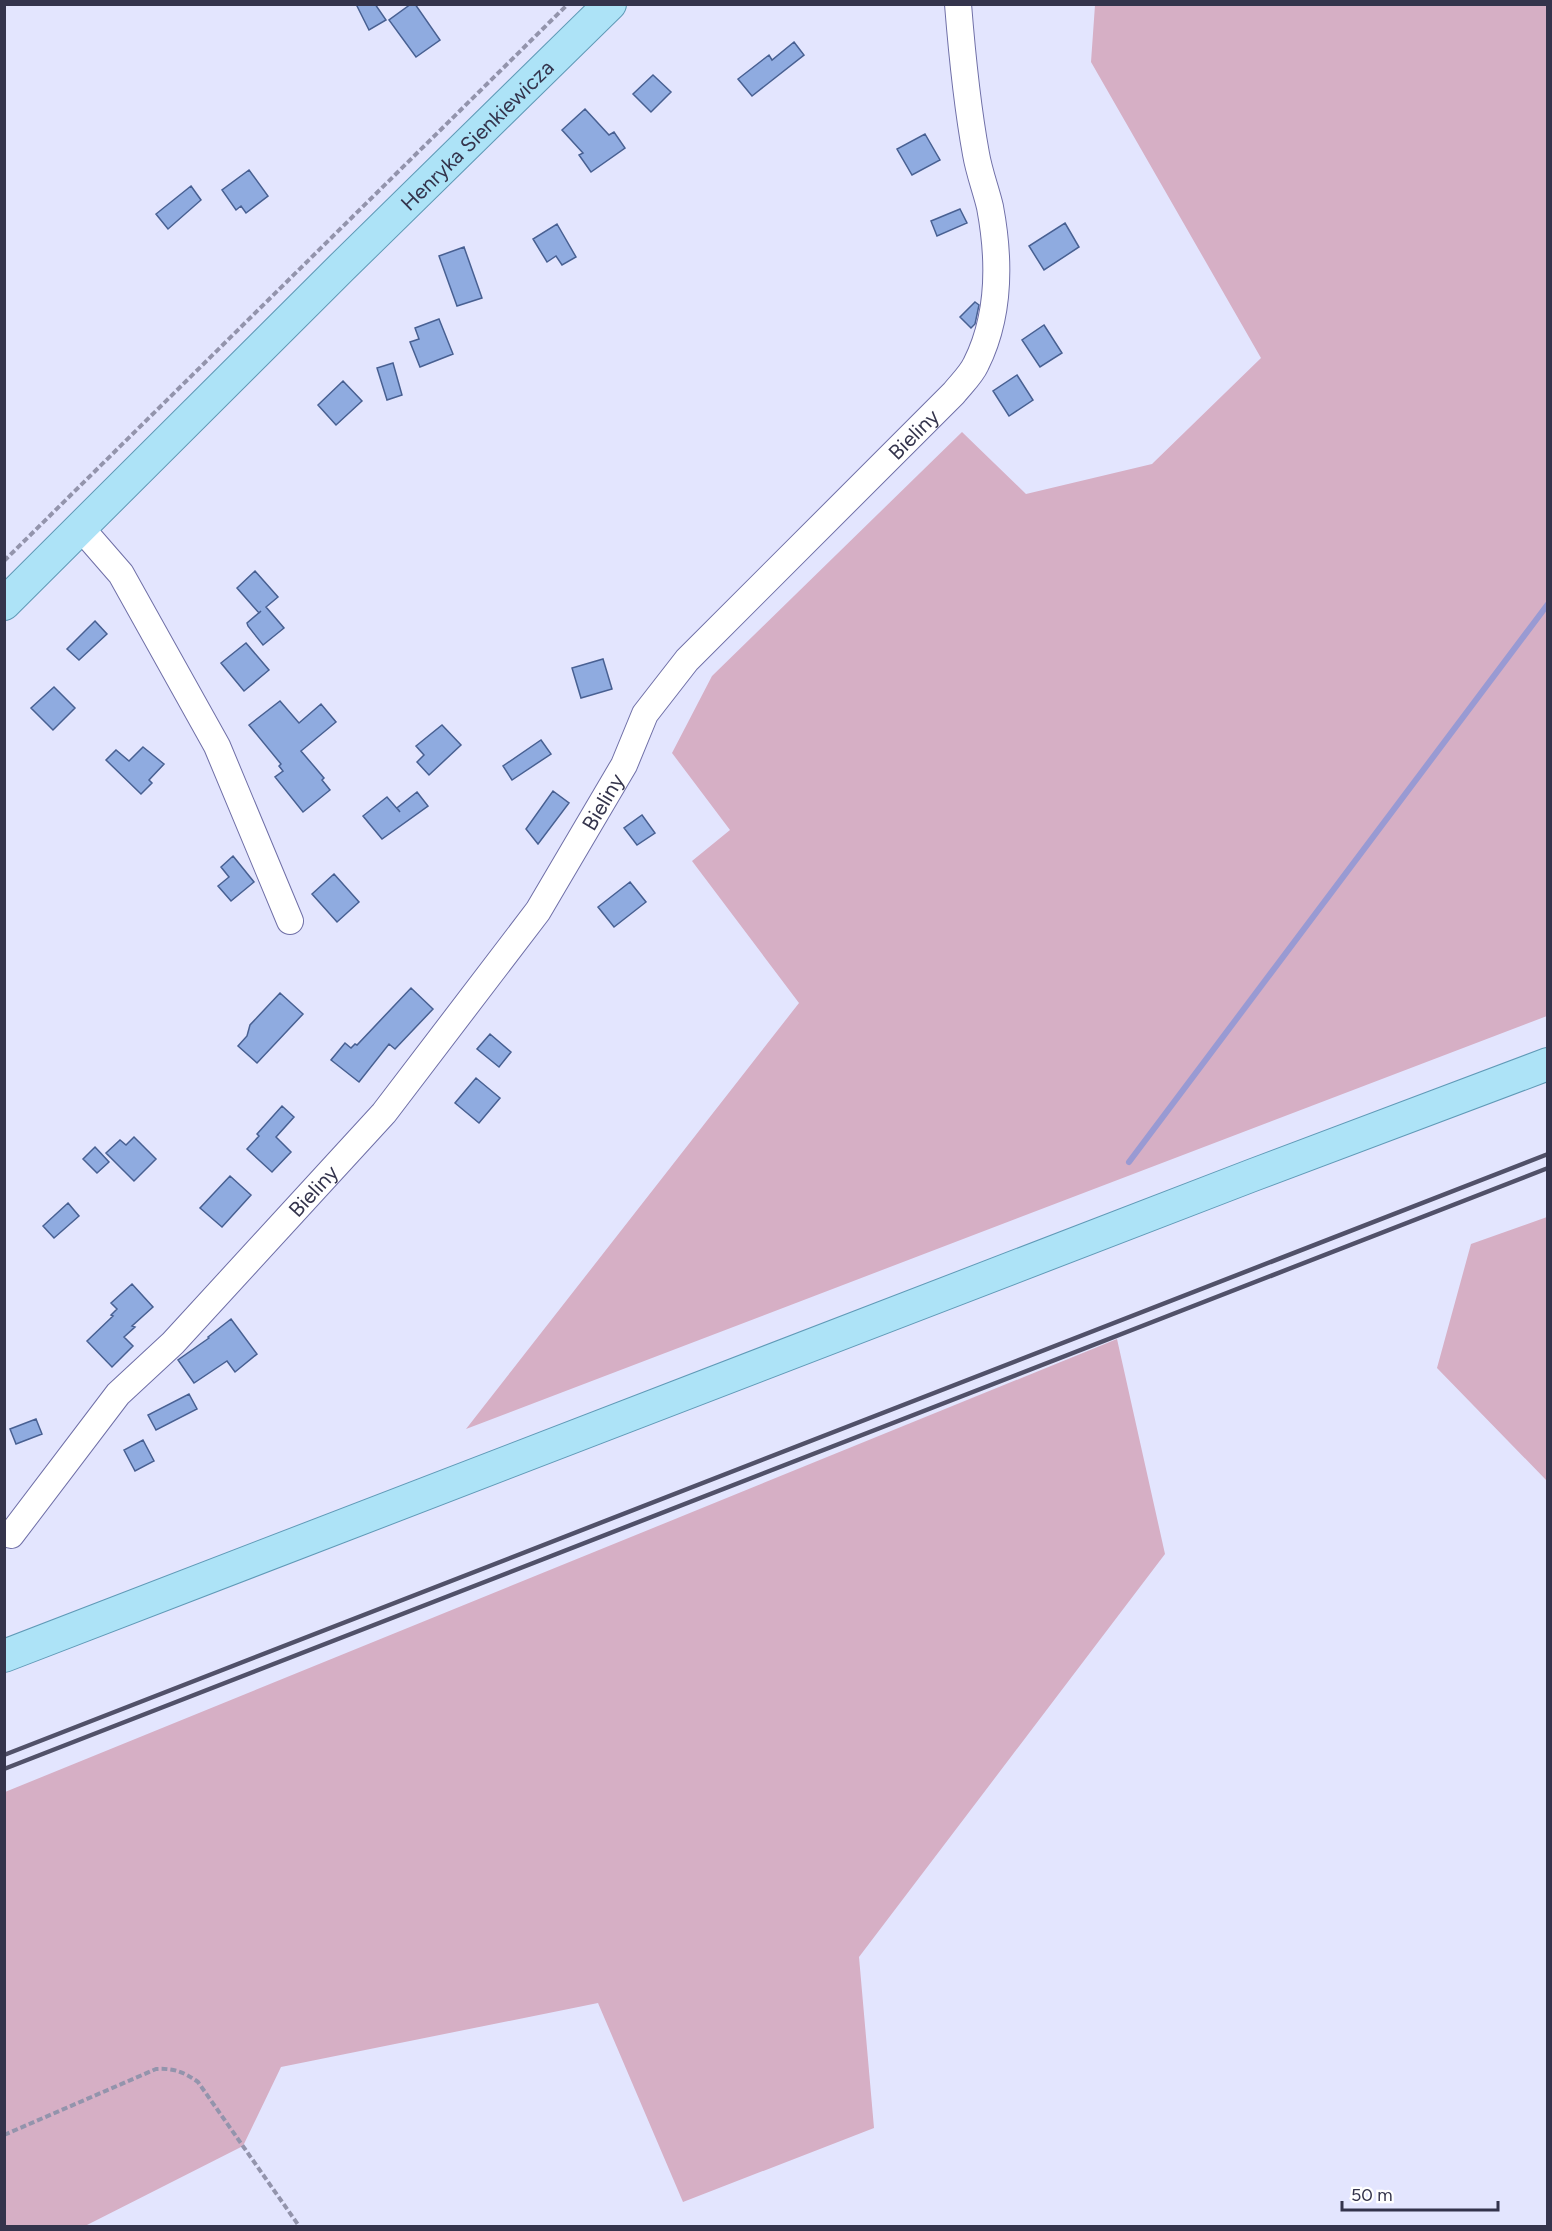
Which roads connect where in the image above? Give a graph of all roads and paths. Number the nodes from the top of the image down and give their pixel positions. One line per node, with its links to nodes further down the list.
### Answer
1 (568, 4): 5 (path)
2 (610, 4): 4 (main road, Henryka Sienkiewicza)
3 (958, 4): 9 (street, Bieliny)
4 (81, 528): 6 (main road, Henryka Sienkiewicza); 7 (street)
5 (4, 561)
6 (4, 604)
7 (290, 921)
8 (1548, 1064): 10 (main road)
9 (11, 1535)
10 (4, 1656)
11 (4, 2135): 12 (path)
12 (299, 2226)

